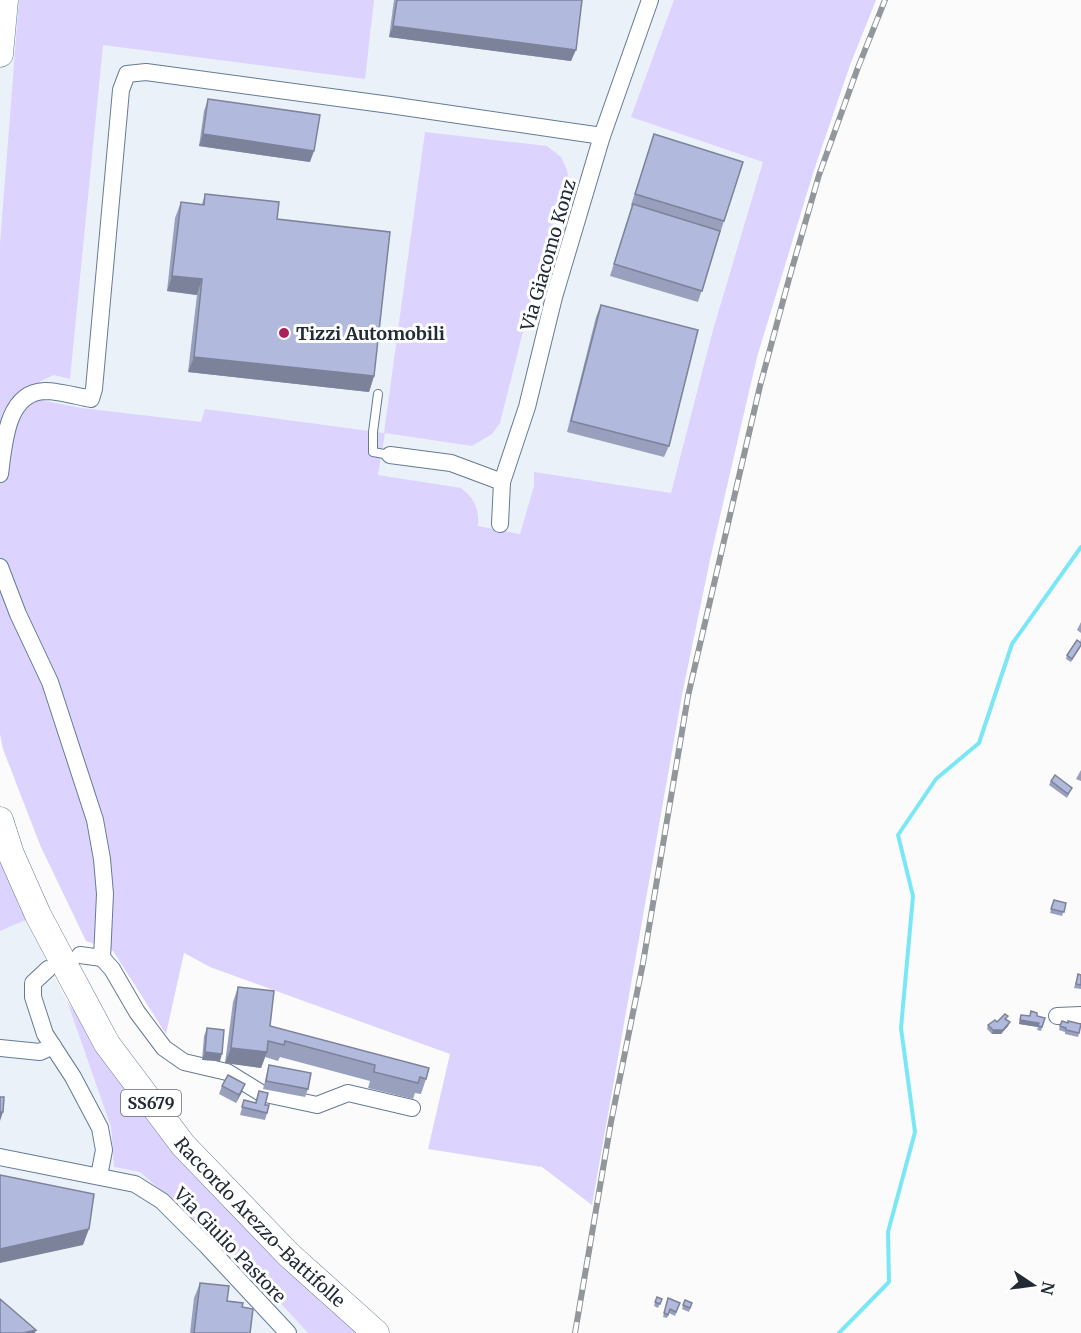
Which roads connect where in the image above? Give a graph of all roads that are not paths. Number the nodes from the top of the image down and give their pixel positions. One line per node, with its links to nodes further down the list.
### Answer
1 (5, 0): 3 (main road)
2 (650, 0): 4 (street, Via Giacomo Konz)
3 (0, 54)
4 (602, 136): 7 (street); 8 (street, Via Giacomo Konz)
5 (378, 394): 6 (lane)
6 (390, 454): 8 (street)
7 (0, 474)
8 (502, 482): 9 (street, Via Giacomo Konz)
9 (500, 524)
10 (0, 567): 13 (street)
11 (0, 820): 23 (main road, Raccordo Arezzo-Battifolle / SS679)
12 (80, 955): 13 (street)
13 (102, 958): 19 (street)
14 (48, 969): 17 (street)
15 (1081, 1015): 16 (street)
16 (1058, 1016)
17 (52, 1046): 18 (street); 21 (street)
18 (0, 1048)
19 (412, 1108)
20 (0, 1157): 21 (street, Via Giulio Pastore)
21 (99, 1176): 22 (street, Via Giulio Pastore)
22 (288, 1333)
23 (376, 1333)

